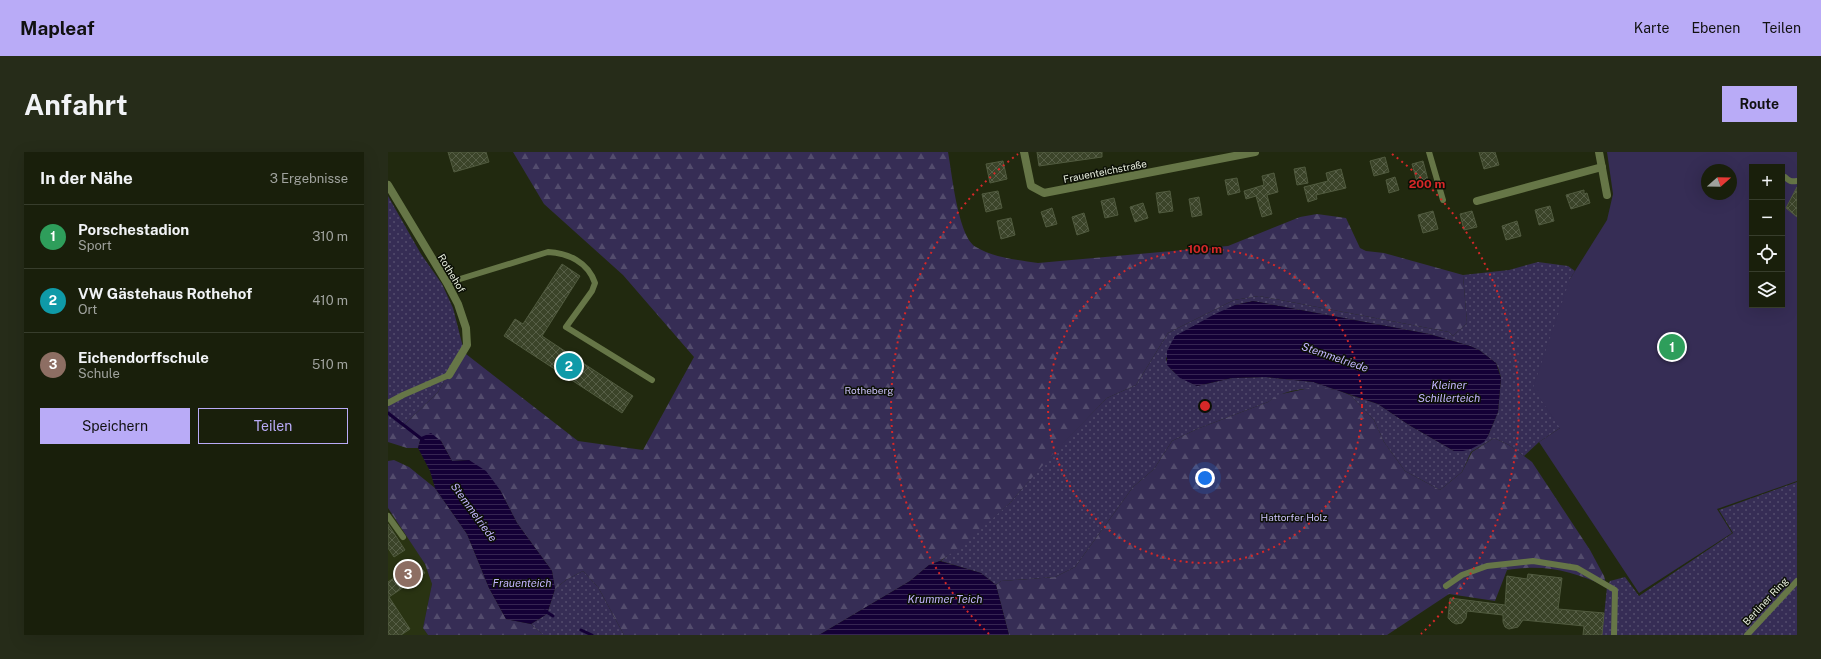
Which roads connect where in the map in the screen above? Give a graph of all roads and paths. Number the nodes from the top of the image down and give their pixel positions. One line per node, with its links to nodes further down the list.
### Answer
1 (1024, 152): 2 (street, Frauenteichstraße)
2 (1255, 152)
3 (1429, 152): 10 (lane)
4 (1599, 152): 5 (street)
5 (1602, 167): 9 (street); 11 (street)
6 (1785, 177): 7 (lane)
7 (1797, 181)
8 (388, 185): 12 (street, Rothehof)
9 (1607, 195)
10 (1443, 200)
11 (1477, 201)
12 (446, 283): 13 (street, Rothehof); 14 (lane)
13 (449, 376): 15 (lane)
14 (652, 380)
15 (388, 404)
16 (388, 516): 17 (lane)
17 (402, 537)
18 (1797, 581): 21 (lane, Berliner Ring)
19 (1446, 586): 20 (lane)
20 (1614, 635)
21 (1747, 635)

